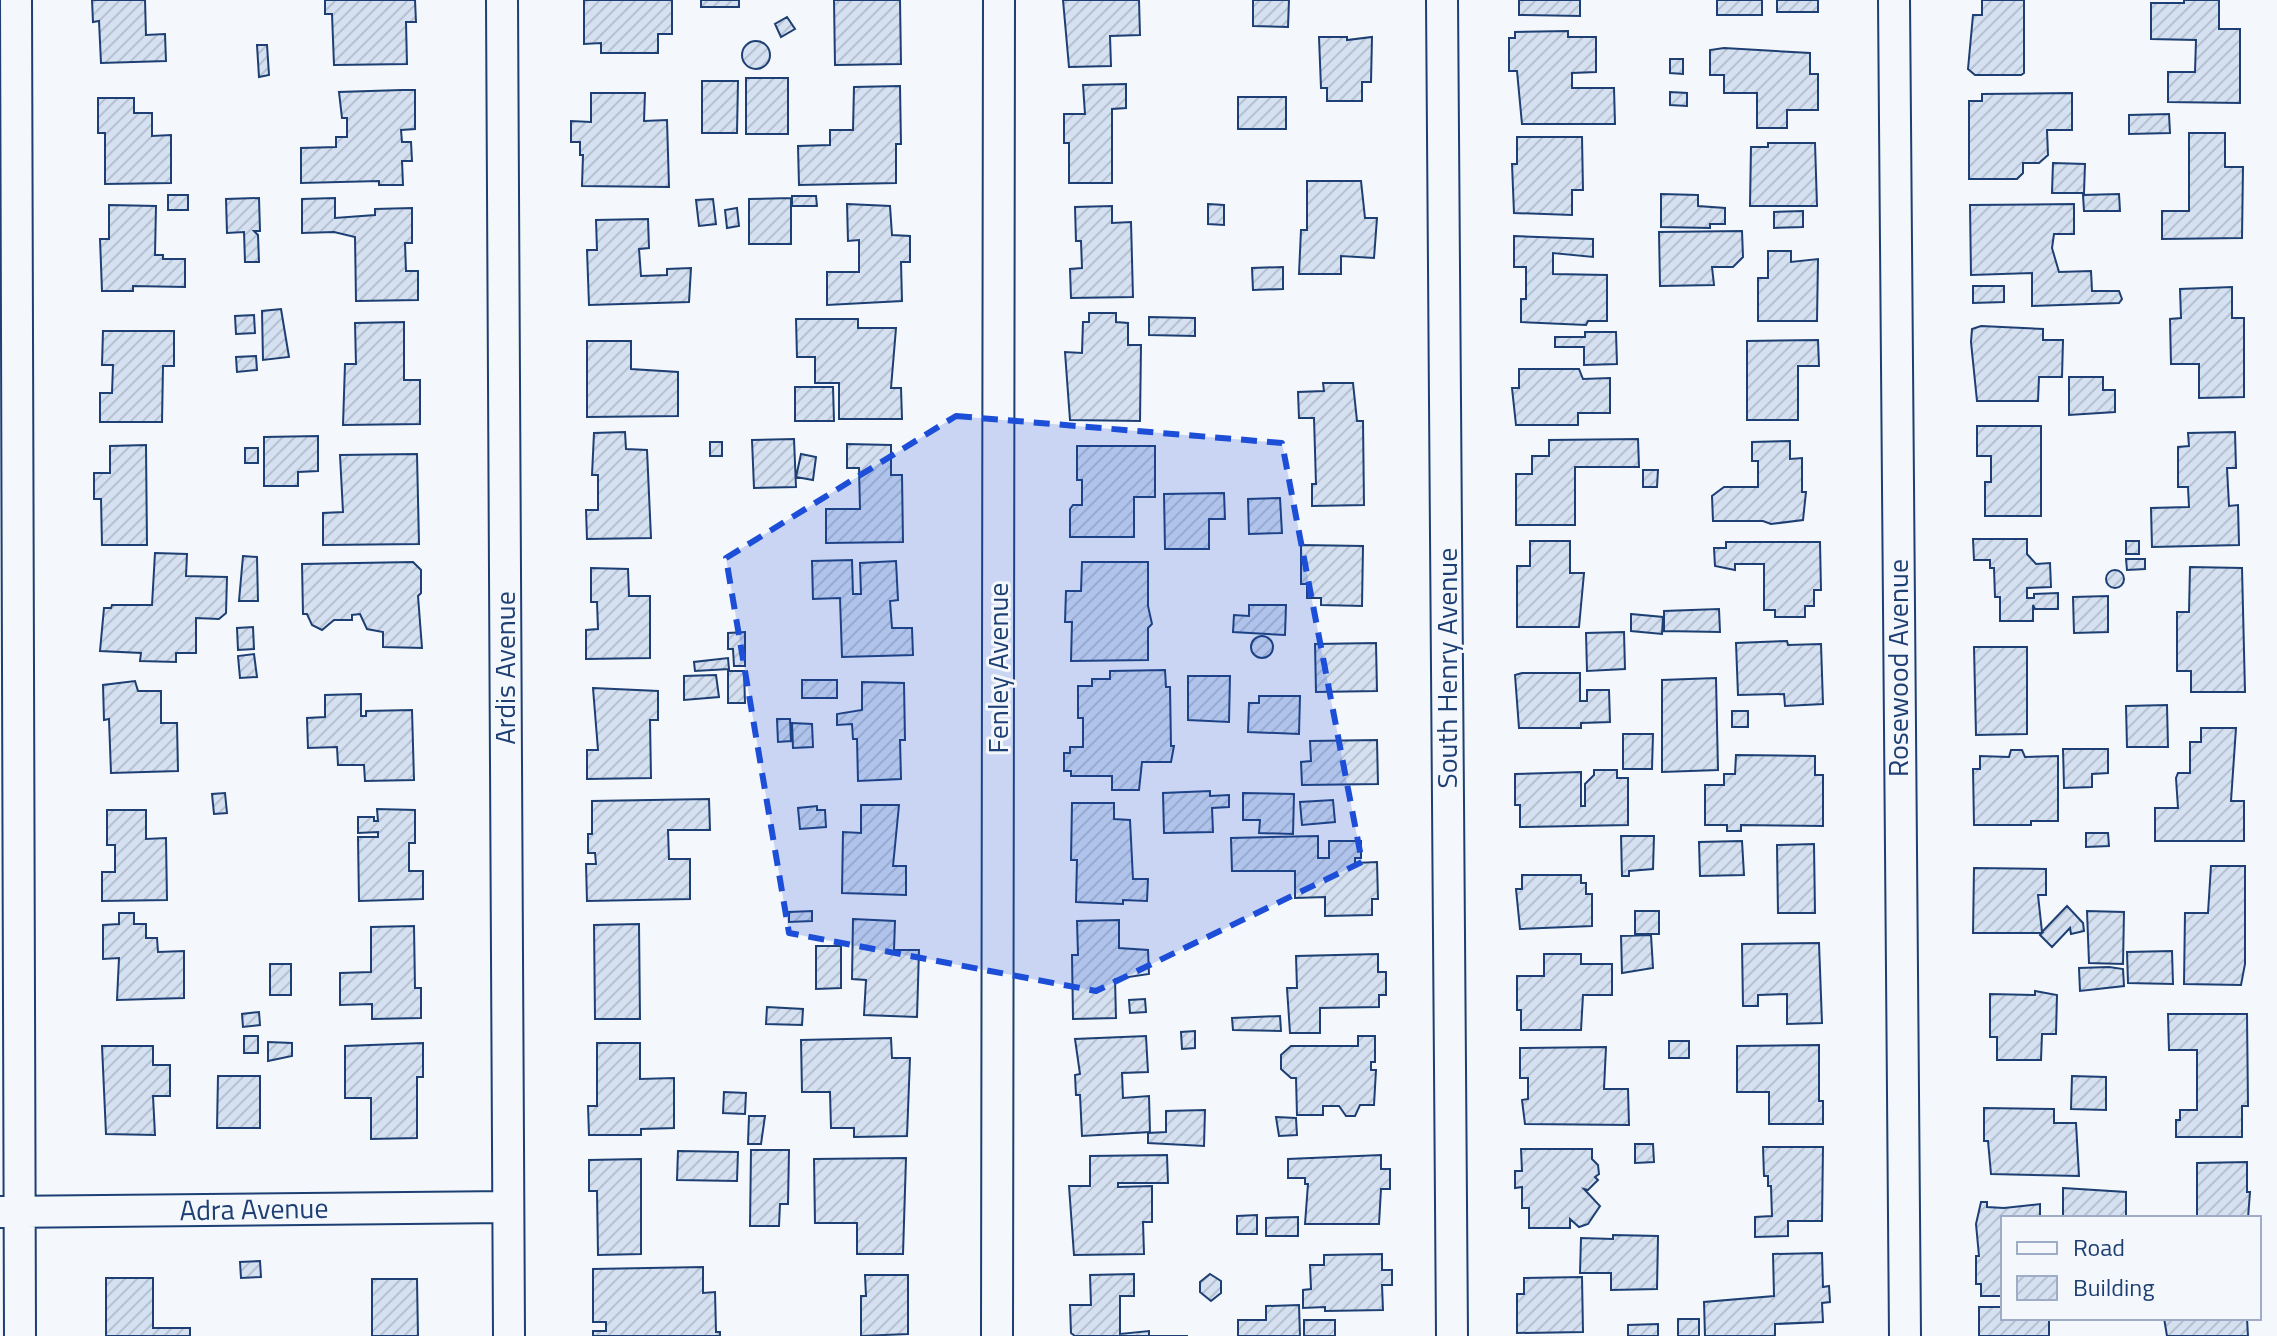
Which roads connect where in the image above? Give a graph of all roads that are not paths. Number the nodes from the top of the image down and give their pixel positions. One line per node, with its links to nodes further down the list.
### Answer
1 (16, 0): 7 (street)
2 (502, 0): 6 (street, Ardis Avenue)
3 (999, 0): 10 (street, Fenley Avenue)
4 (1442, 0): 11 (street, South Henry Avenue)
5 (1894, 0): 12 (street, Rosewood Avenue)
6 (508, 1207): 7 (street, Adra Avenue); 9 (street, Ardis Avenue)
7 (9, 1212): 8 (street)
8 (20, 1336)
9 (509, 1336)
10 (997, 1336)
11 (1452, 1336)
12 (1905, 1336)

